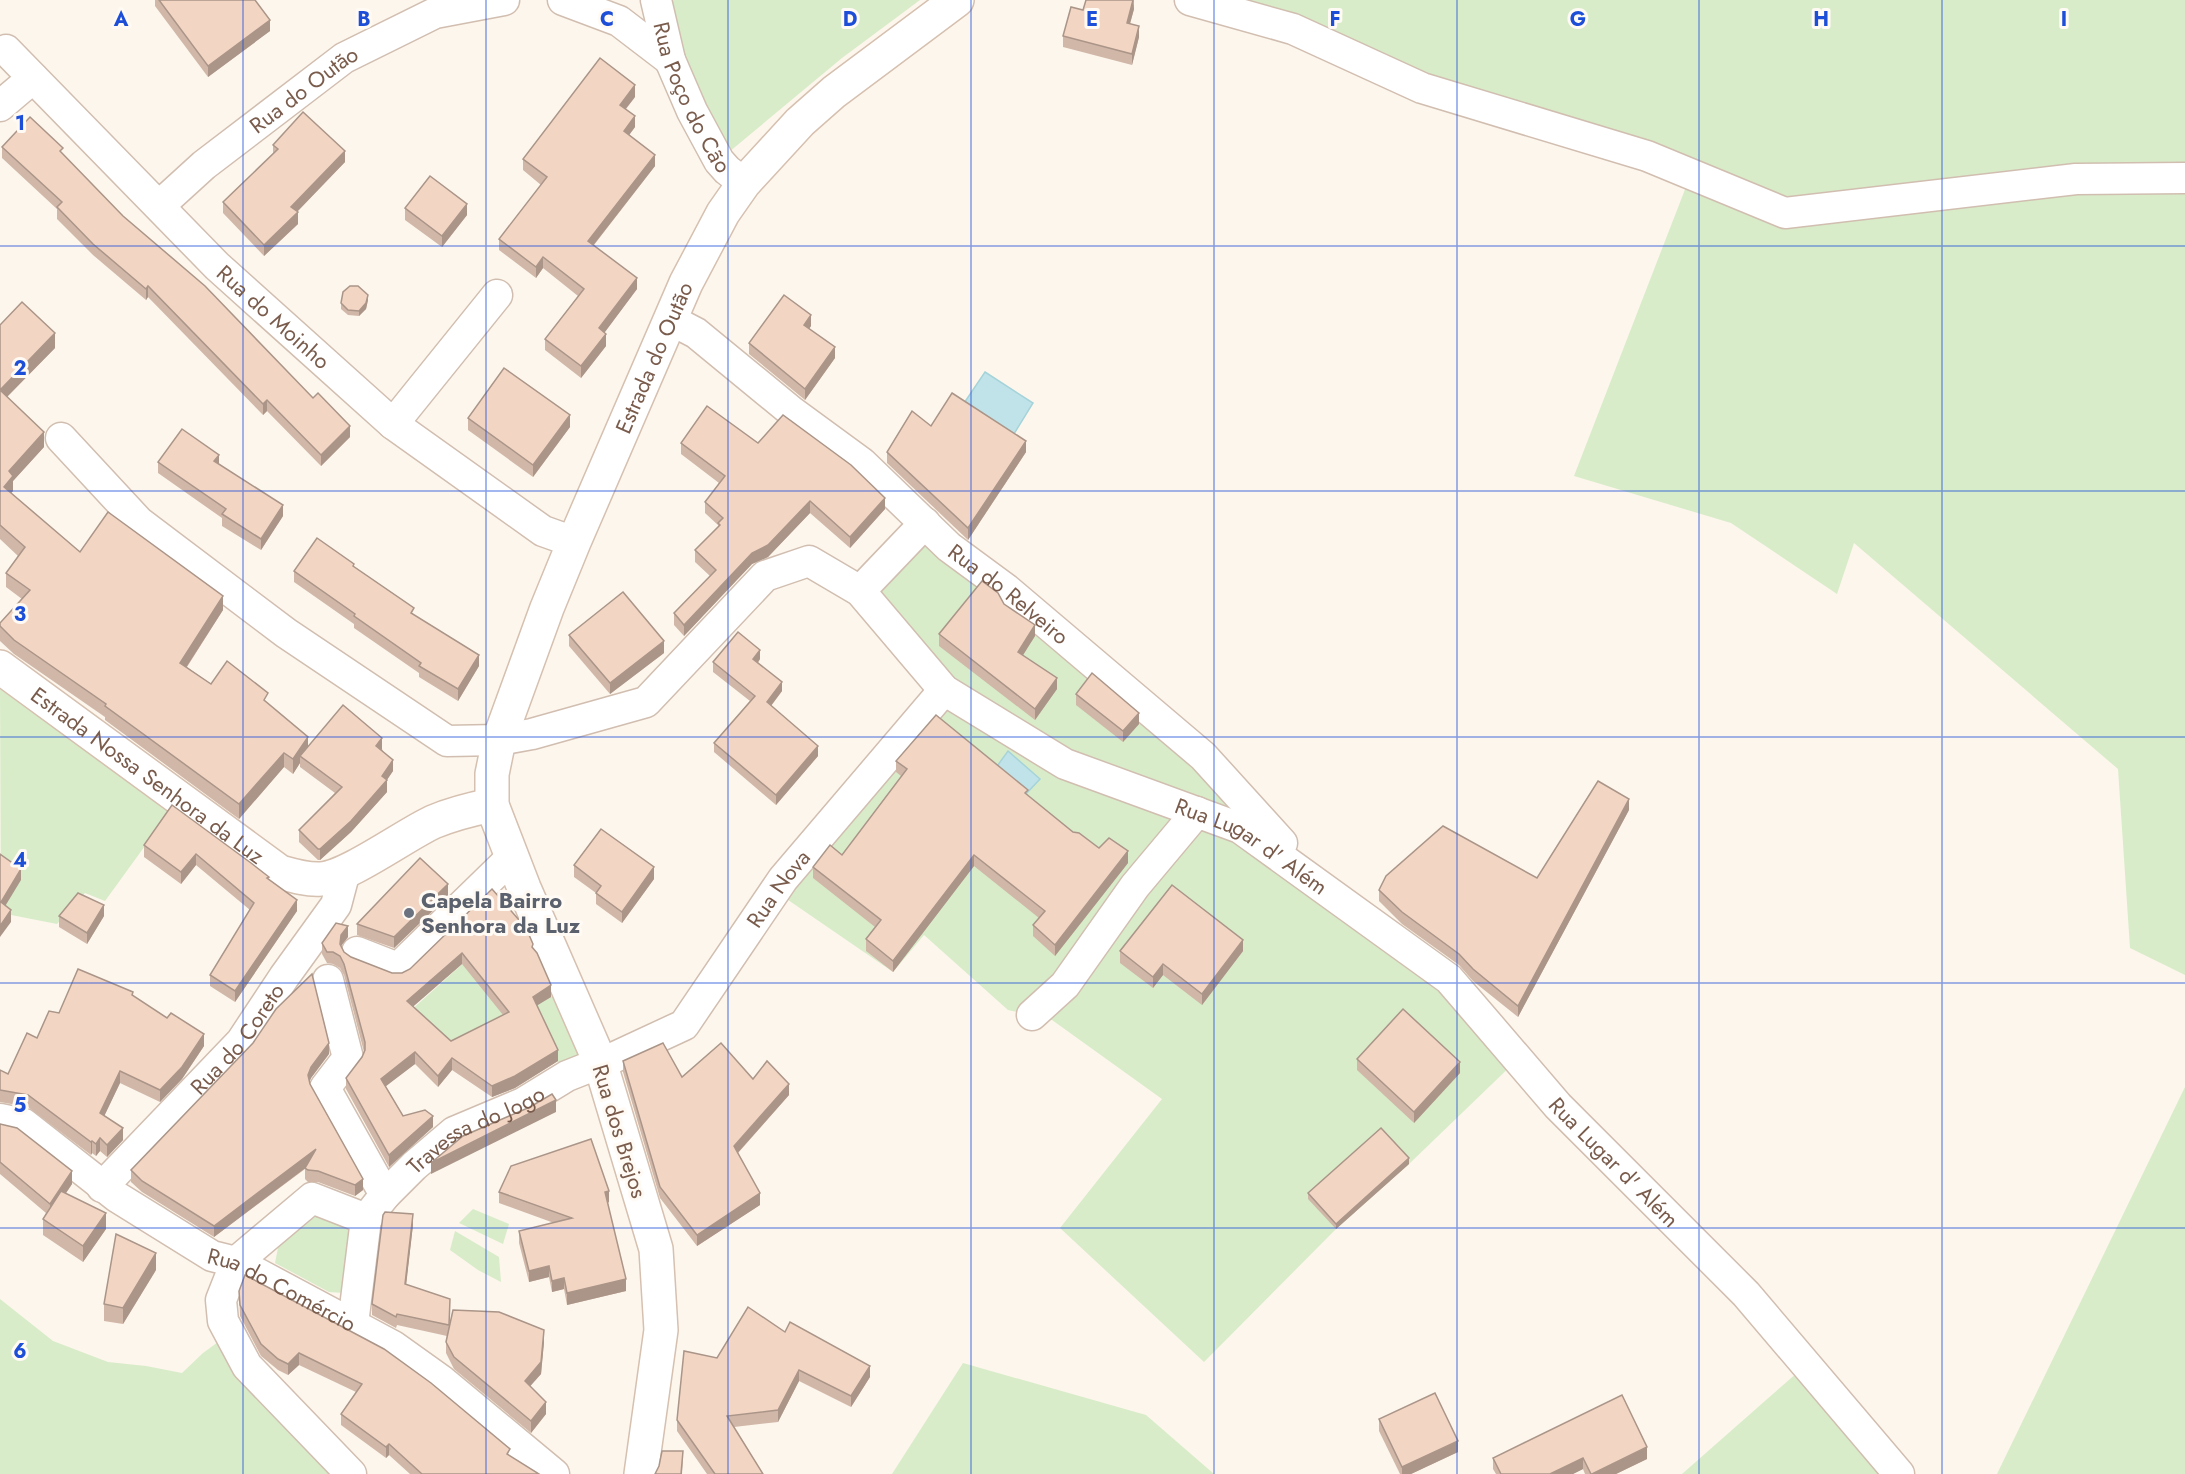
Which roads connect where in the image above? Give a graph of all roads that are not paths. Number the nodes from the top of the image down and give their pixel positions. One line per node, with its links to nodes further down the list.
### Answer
1 (504, 0): 12 (street, Rua do Outão)
2 (563, 0): 7 (street)
3 (656, 0): 7 (street, Rua Poço do Cão)
4 (957, 0): 11 (street, Estrada do Outão)
5 (1190, 0): 10 (street)
6 (6, 50): 8 (street, Rua do Moinho)
7 (670, 60): 11 (street, Rua Poço do Cão)
8 (33, 78): 9 (street); 12 (street, Rua do Moinho)
9 (0, 106)
10 (2185, 178)
11 (744, 183): 14 (street, Estrada do Outão)
12 (159, 206): 15 (street, Rua do Moinho)
13 (497, 295): 15 (street)
14 (671, 320): 17 (street, Rua do Relveiro); 18 (street, Estrada do Outão)
15 (393, 424): 18 (street, Rua do Moinho)
16 (61, 438): 22 (street, Rua Lugar d' Além)
17 (925, 523): 19 (street); 27 (street, Rua do Relveiro)
18 (574, 542): 22 (street, Estrada do Outão)
19 (860, 591): 21 (street, Rua Lugar d' Além); 22 (street, Rua Lugar d' Além)
20 (0, 667): 26 (street, Estrada Nossa Senhora da Luz)
21 (944, 690): 24 (street, Rua Lugar d' Além); 33 (street, Rua Nova)
22 (499, 740): 23 (street, Estrada do Outão)
23 (492, 805): 25 (street, Rua dos Brejos); 26 (street)
24 (1197, 812): 27 (street, Rua Lugar d' Além); 32 (street)
25 (512, 857): 29 (street); 33 (street, Rua dos Brejos)
26 (345, 872): 28 (street, Rua do Coreto)
27 (1328, 891): 43 (street, Rua Lugar d' Além)
28 (336, 905): 29 (street); 30 (street, Rua do Coreto)
29 (357, 952): 31 (street)
30 (284, 976): 31 (street); 35 (street, Rua do Coreto)
31 (328, 980): 36 (street)
32 (1032, 1015)
33 (600, 1062): 36 (street, Travessa do Jogo); 42 (street, Rua dos Brejos)
34 (0, 1119): 35 (street, Rua do Comércio)
35 (102, 1187): 38 (street, Rua do Comércio)
36 (385, 1195): 37 (street, Travessa do Jogo)
37 (366, 1219): 38 (street); 39 (street)
38 (236, 1262): 39 (street, Rua do Comércio); 40 (street)
39 (352, 1324): 41 (street, Rua do Comércio)
40 (351, 1474)
41 (554, 1474)
42 (641, 1474)
43 (1899, 1474)

